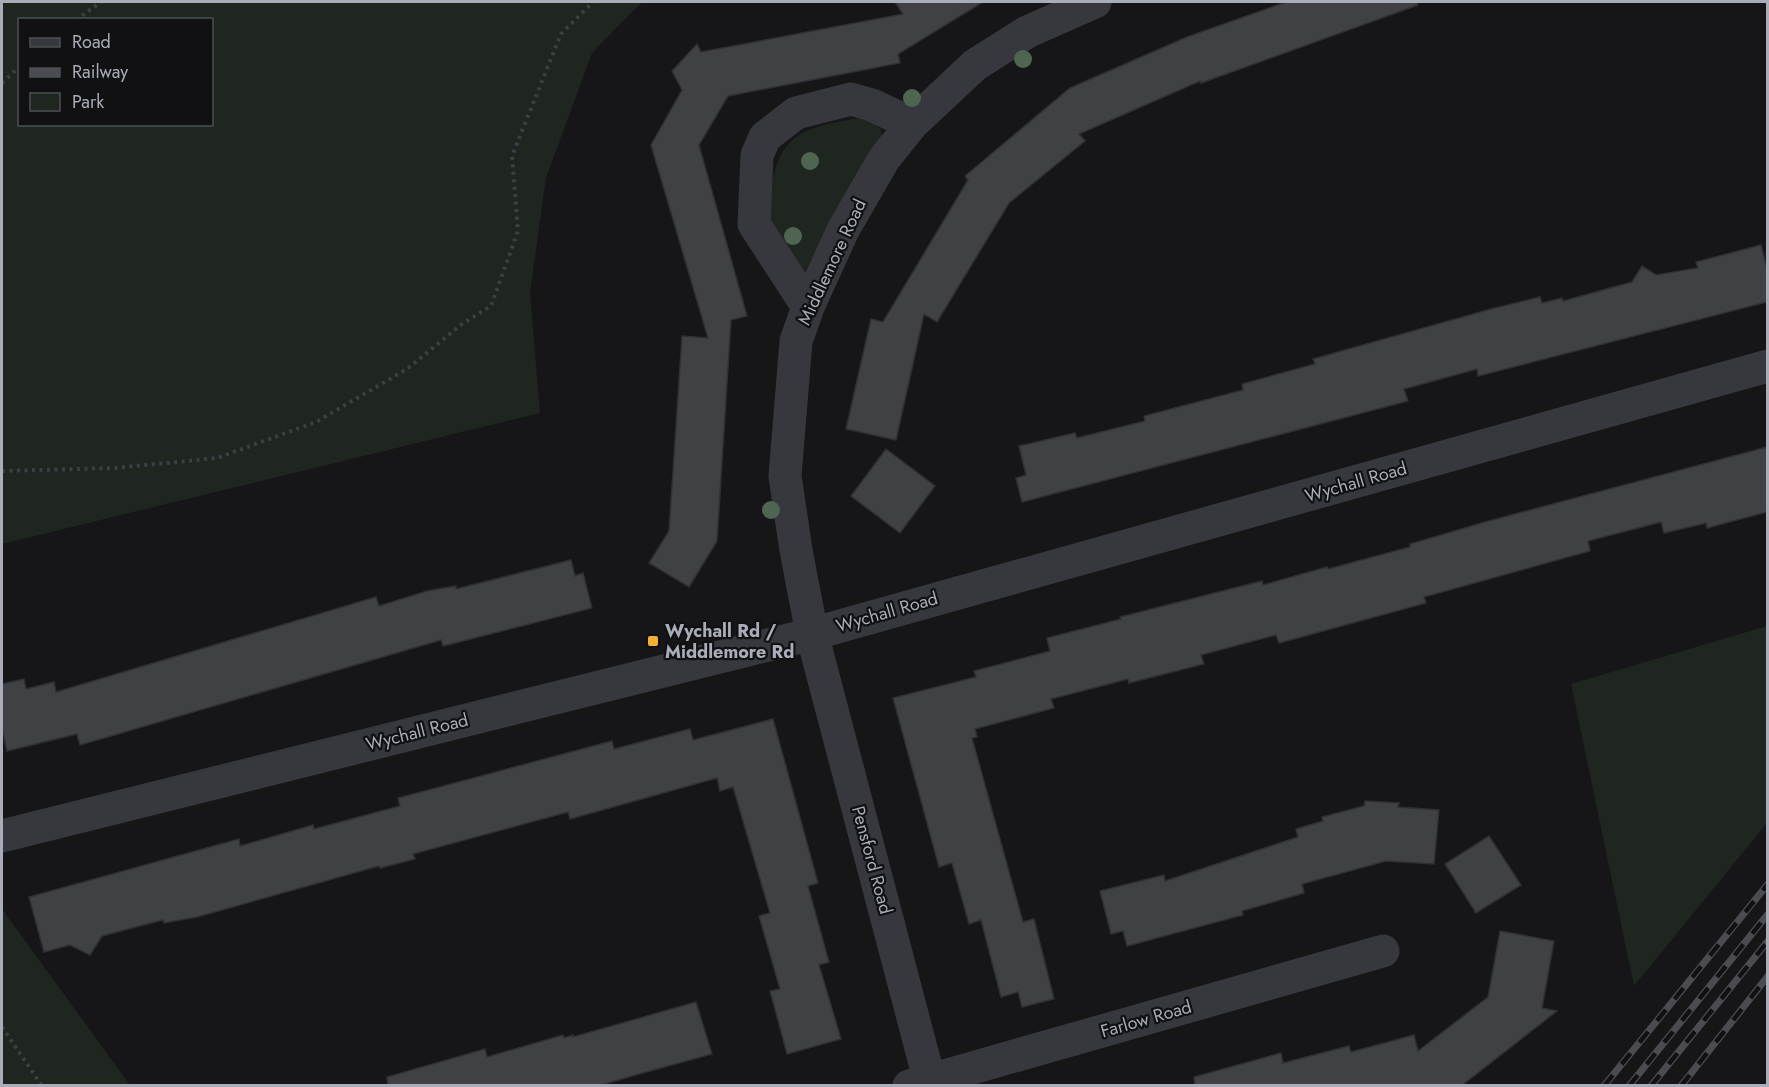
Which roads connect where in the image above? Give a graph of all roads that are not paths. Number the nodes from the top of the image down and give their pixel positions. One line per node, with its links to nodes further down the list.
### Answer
1 (1095, 2): 2 (street, Middlemore Road)
2 (912, 124): 3 (street, Middlemore Road); 3 (street)
3 (808, 307): 5 (street, Middlemore Road)
4 (1767, 366): 5 (street, Wychall Road)
5 (812, 634): 6 (street, Wychall Road); 8 (street, Pensford Road)
6 (2, 836)
7 (1383, 951): 8 (street, Farlow Road)
8 (924, 1084)

